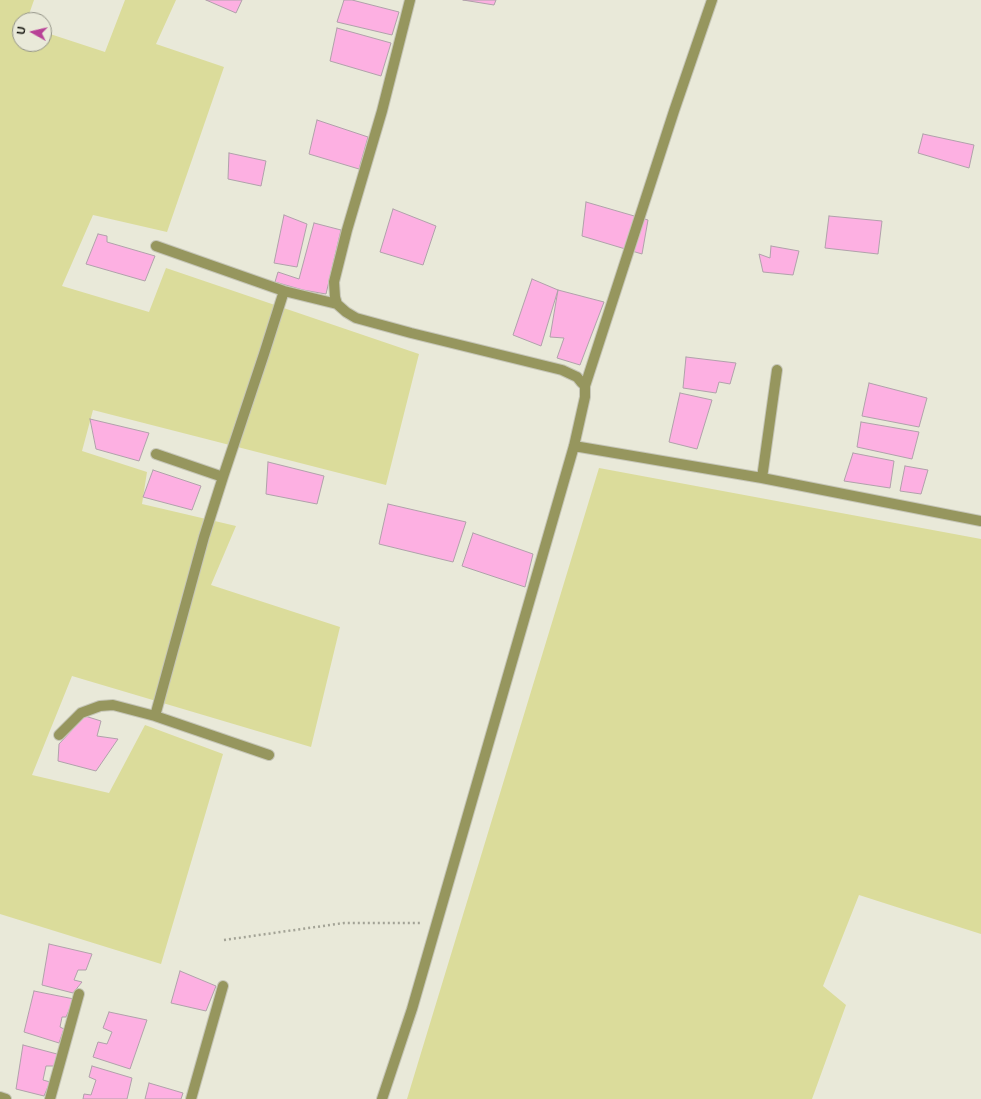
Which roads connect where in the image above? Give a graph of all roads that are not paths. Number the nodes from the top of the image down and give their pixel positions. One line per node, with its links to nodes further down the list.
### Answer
1 (410, 0): 5 (street)
2 (712, 0): 7 (street)
3 (156, 246): 4 (street)
4 (284, 291): 5 (street); 10 (street)
5 (337, 304): 7 (street)
6 (777, 370): 11 (street)
7 (585, 386): 8 (street)
8 (574, 446): 11 (street); 22 (street)
9 (156, 454): 10 (street)
10 (223, 477): 13 (street)
11 (762, 478): 12 (street)
12 (981, 520)
13 (155, 716): 14 (street); 15 (street)
14 (59, 735)
15 (269, 755)
16 (223, 986): 21 (street)
17 (78, 994): 20 (street)
18 (0, 1097): 19 (street)
19 (6, 1099)
20 (50, 1099)
21 (191, 1099)
22 (382, 1099)

